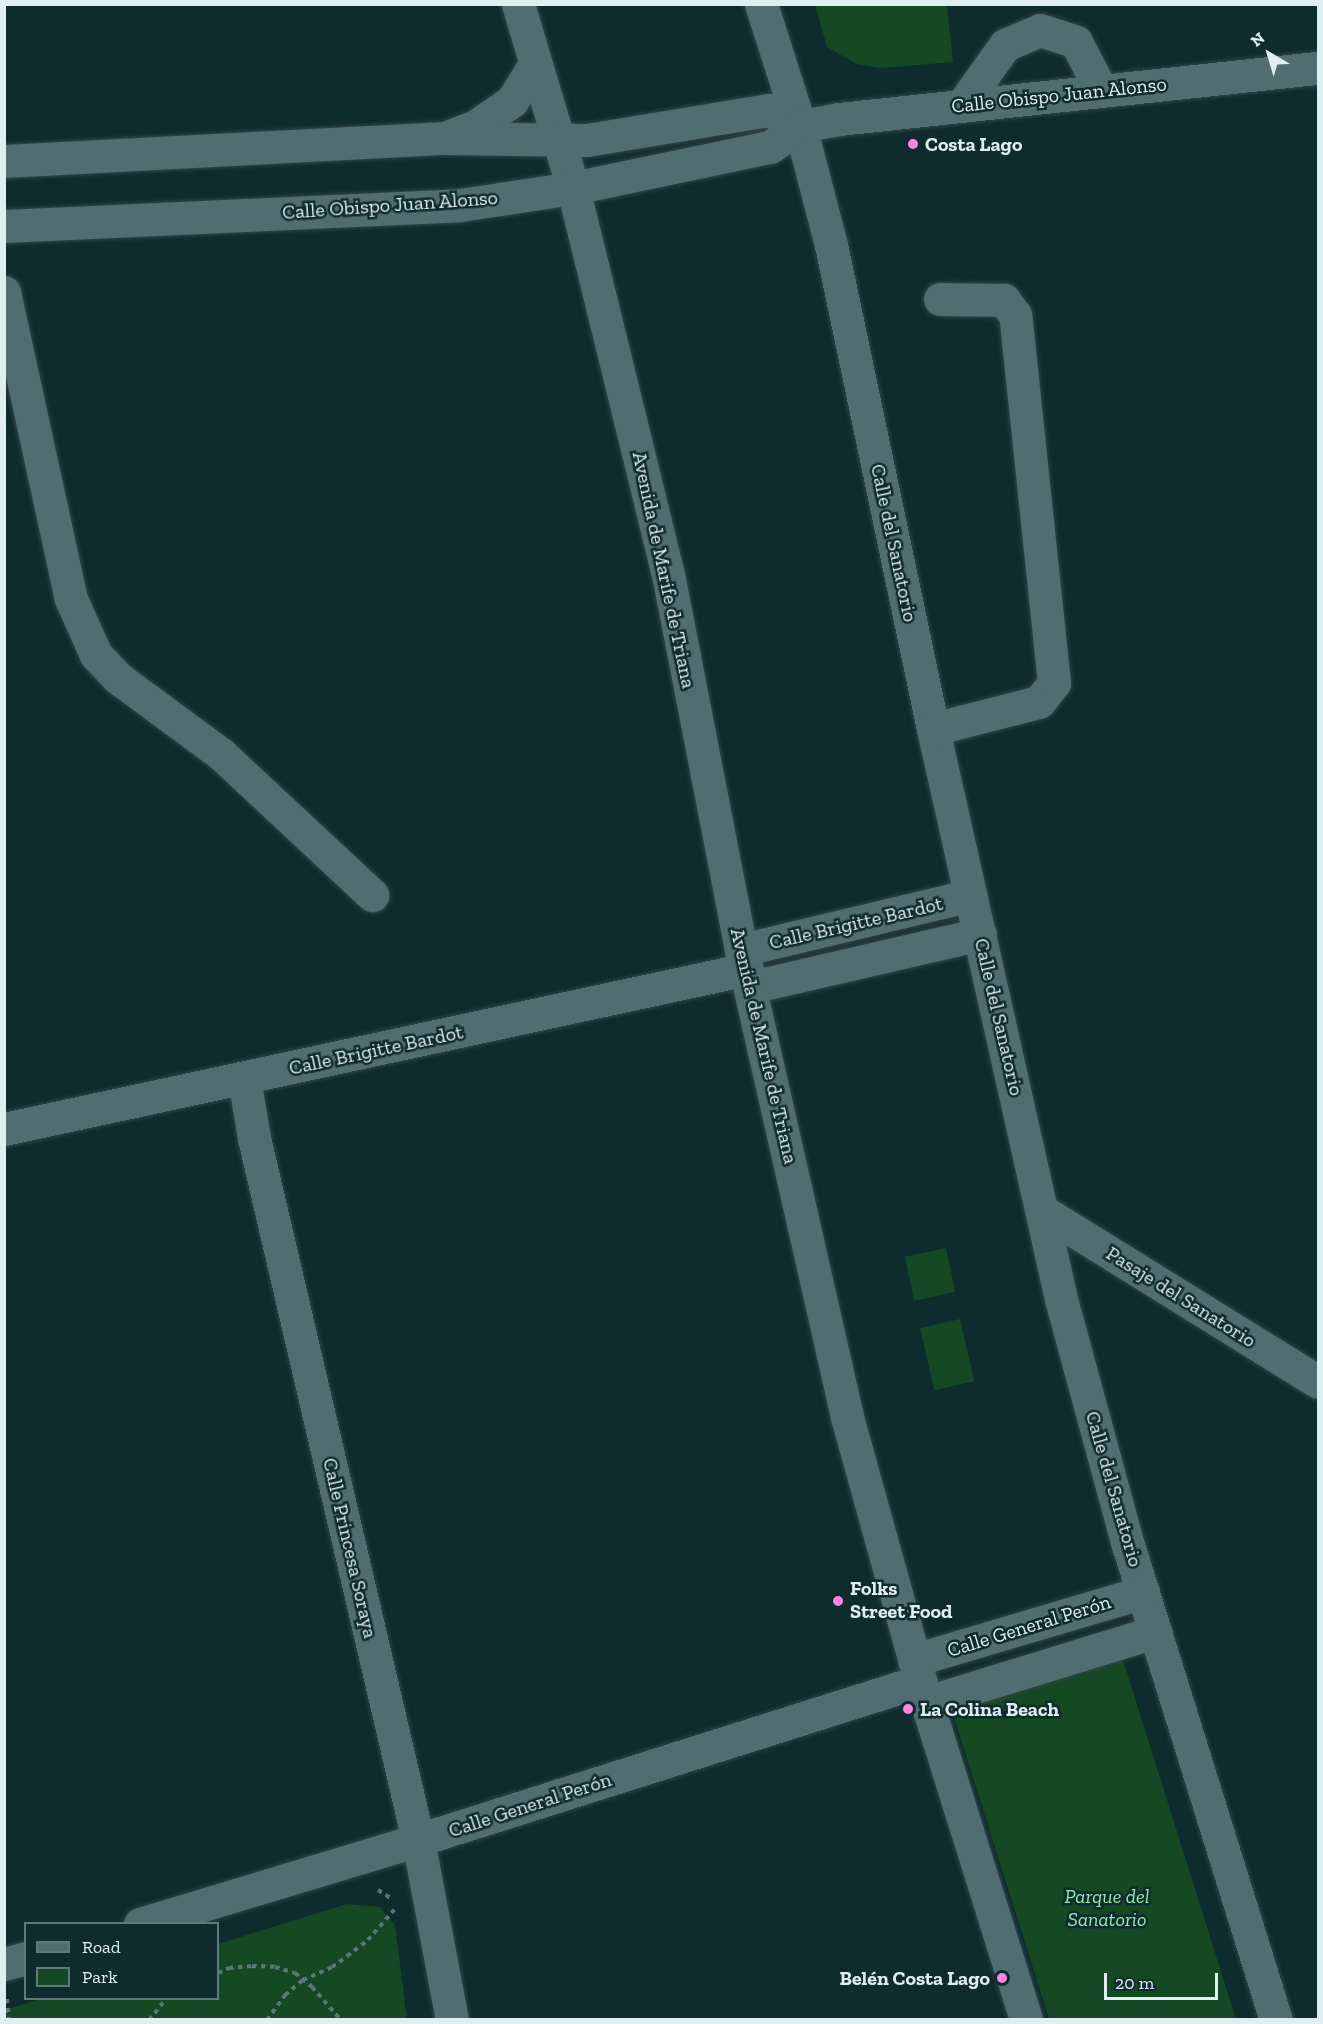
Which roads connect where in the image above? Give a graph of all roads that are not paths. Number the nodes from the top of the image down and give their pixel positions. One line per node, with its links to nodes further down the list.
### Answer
1 (518, 4): 3 (street, Avenida de Marife de Triana)
2 (761, 4): 7 (street, Calle del Sanatorio)
3 (535, 64): 8 (street); 9 (street, Avenida de Marife de Triana)
4 (1318, 68): 5 (street, Calle Obispo Juan Alonso)
5 (1101, 90): 6 (street, Calle Obispo Juan Alonso); 6 (street)
6 (962, 105): 7 (street, Calle Obispo Juan Alonso)
7 (800, 126): 9 (street); 11 (street, Calle Obispo Juan Alonso); 15 (street, Calle del Sanatorio)
8 (445, 138): 9 (street); 10 (street)
9 (558, 141): 11 (street, Avenida de Marife de Triana)
10 (4, 161)
11 (573, 188): 12 (street, Calle Obispo Juan Alonso); 19 (street, Avenida de Marife de Triana)
12 (4, 226)
13 (4, 292): 16 (street)
14 (940, 299): 15 (street)
15 (933, 729): 17 (street, Calle del Sanatorio)
16 (372, 895)
17 (971, 895): 18 (street, Calle del Sanatorio); 19 (street, Calle Brigitte Bardot)
18 (980, 934): 19 (street, Calle Brigitte Bardot); 22 (street, Calle del Sanatorio)
19 (746, 969): 20 (street, Calle Brigitte Bardot); 26 (street, Avenida de Marife de Triana)
20 (244, 1078): 21 (street, Calle Brigitte Bardot); 27 (street, Calle Princesa Soraya)
21 (4, 1129)
22 (1044, 1212): 23 (street, Pasaje del Sanatorio); 24 (street, Calle del Sanatorio)
23 (1318, 1382)
24 (1143, 1592): 25 (street, Calle del Sanatorio); 26 (street, Calle General Perón)
25 (1155, 1632): 26 (street, Calle General Perón); 33 (street, Calle del Sanatorio)
26 (920, 1681): 27 (street, Calle General Perón); 32 (street, Avenida de Marife de Triana)
27 (418, 1840): 28 (street, Calle General Perón); 31 (street, Calle Princesa Soraya)
28 (143, 1922)
29 (24, 1959): 30 (street)
30 (4, 1964)
31 (452, 2019)
32 (1026, 2019)
33 (1276, 2019)

